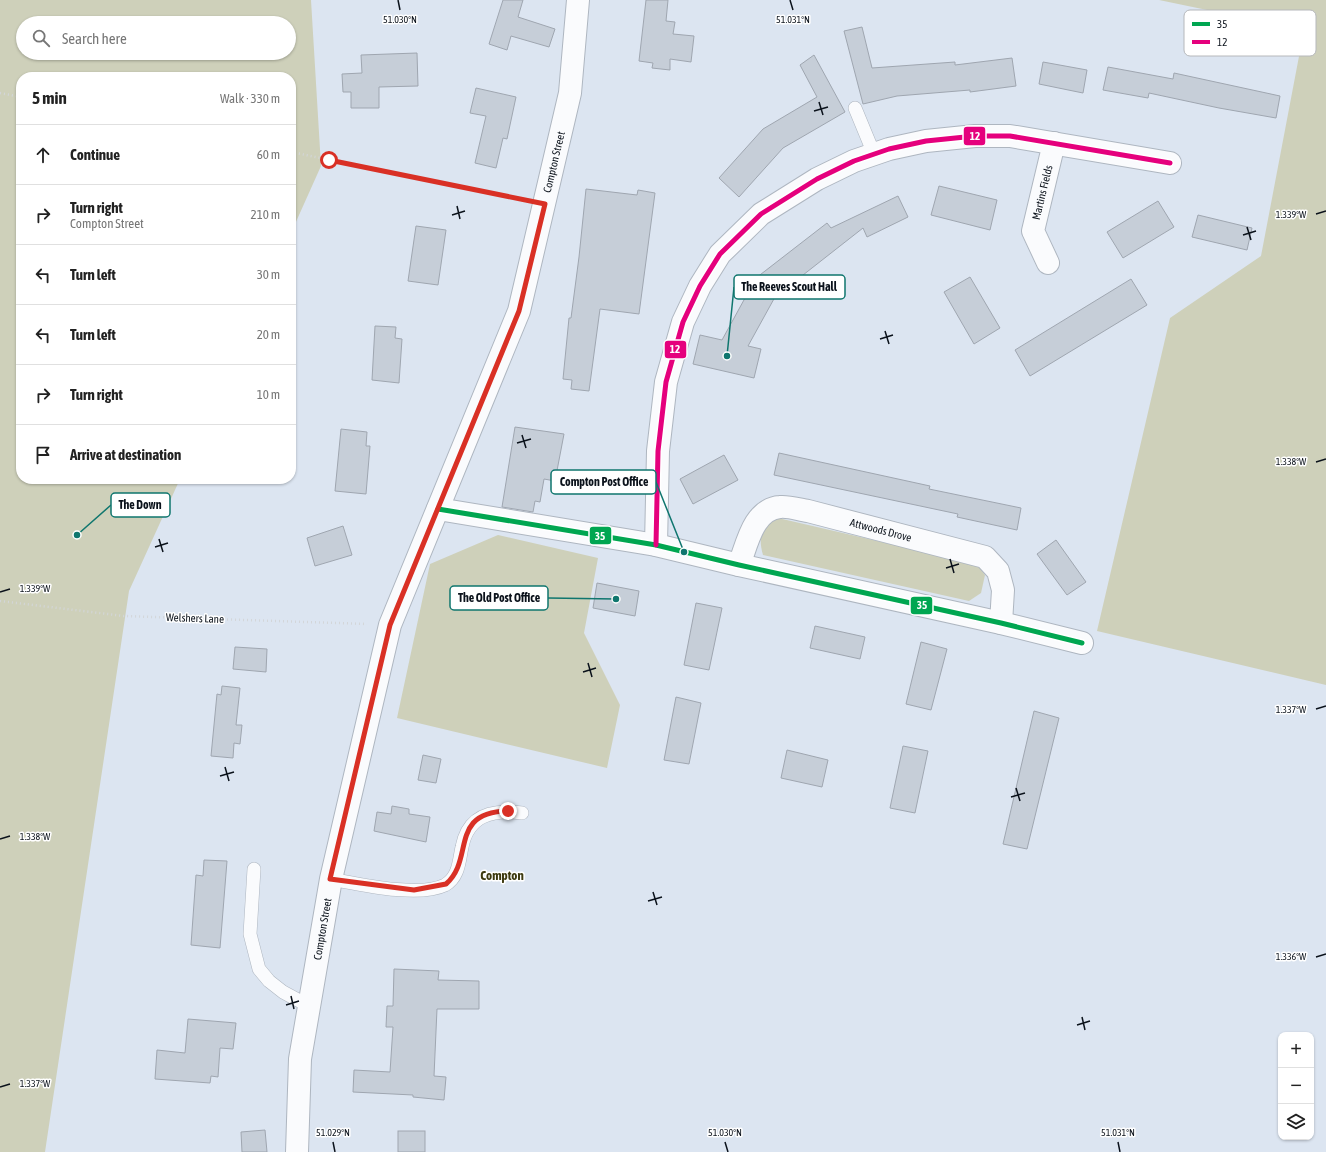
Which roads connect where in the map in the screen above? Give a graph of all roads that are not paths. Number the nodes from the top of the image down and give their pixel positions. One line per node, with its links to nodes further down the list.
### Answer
1 (578, 0): 7 (street, Compton Street)
2 (855, 108): 4 (lane)
3 (1054, 143): 4 (street); 5 (street); 6 (street, Martins Fields)
4 (874, 154): 8 (street)
5 (1170, 163)
6 (1048, 263)
7 (438, 509): 8 (street); 14 (street, Compton Street)
8 (656, 544): 9 (street)
9 (739, 565): 10 (street); 10 (street, Attwoods Drove)
10 (1001, 623): 11 (street)
11 (1082, 643)
12 (522, 813): 14 (lane)
13 (254, 868): 15 (lane)
14 (330, 879): 15 (street, Compton Street)
15 (309, 1006): 16 (street, Compton Street)
16 (297, 1152)

